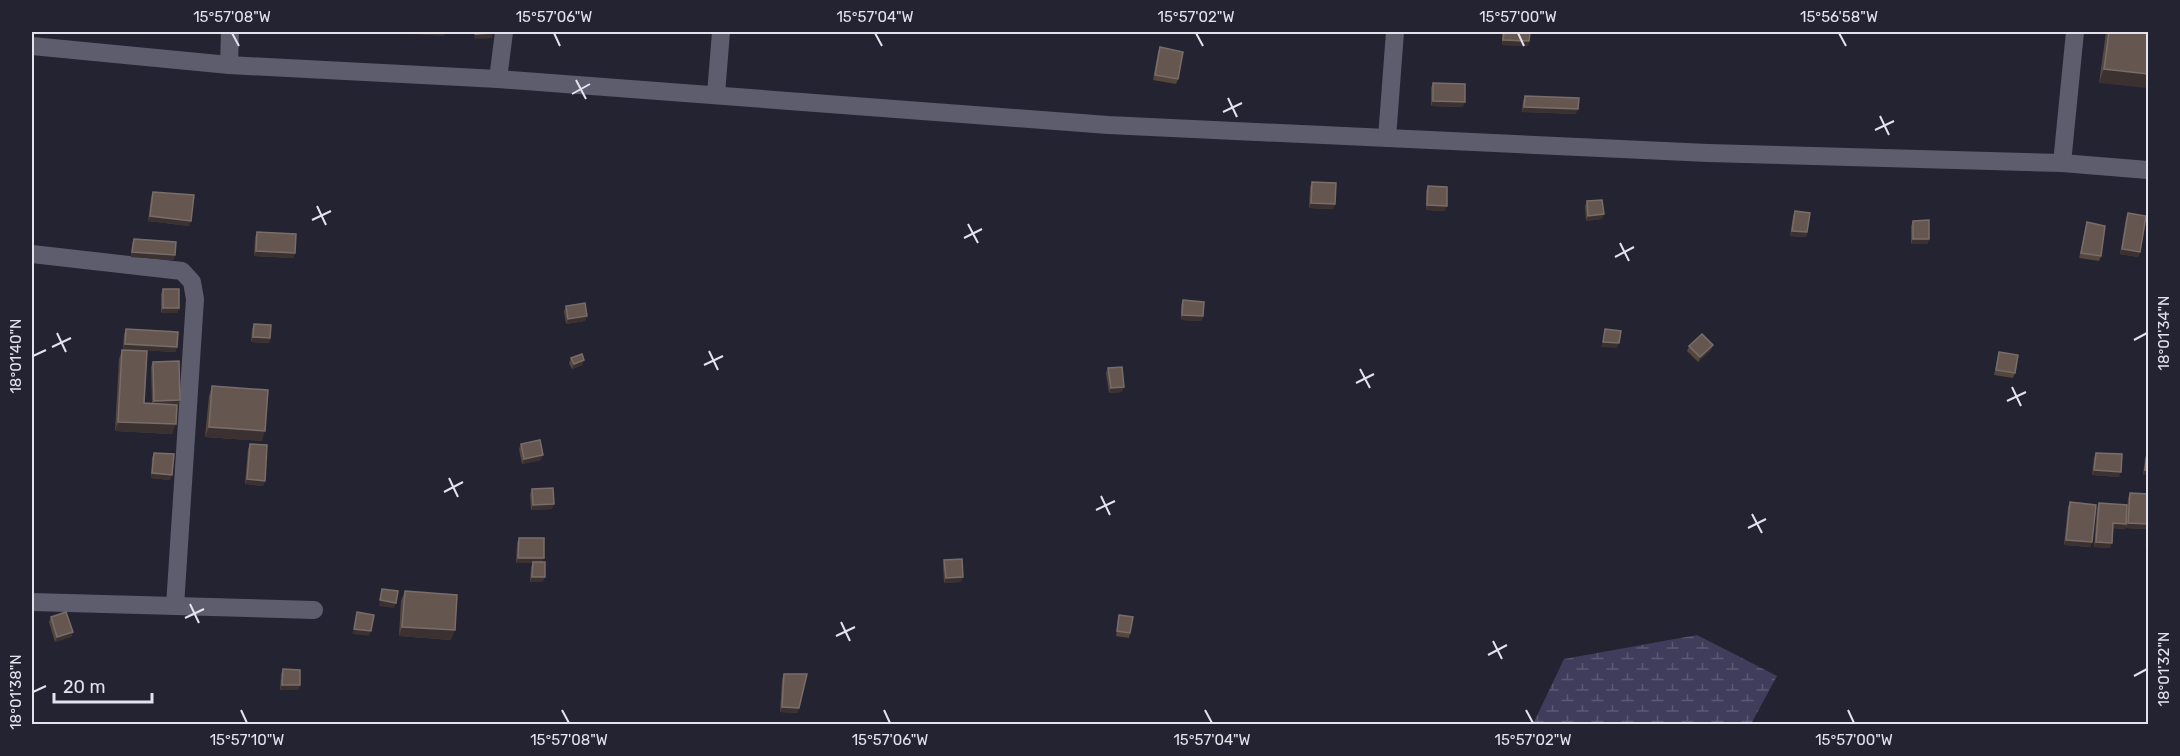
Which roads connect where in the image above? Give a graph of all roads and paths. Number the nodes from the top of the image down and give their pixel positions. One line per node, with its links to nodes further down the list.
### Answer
1 (230, 32): 7 (street)
2 (504, 32): 8 (street)
3 (721, 32): 9 (street)
4 (1395, 32): 10 (street)
5 (2075, 32): 11 (street)
6 (32, 46): 7 (street)
7 (229, 65): 8 (street)
8 (498, 79): 9 (street)
9 (716, 94): 10 (street)
10 (1387, 138): 11 (street)
11 (2061, 163): 12 (street)
12 (2148, 170)
13 (32, 254): 15 (street)
14 (32, 602): 15 (street)
15 (175, 606): 16 (street)
16 (314, 610)

